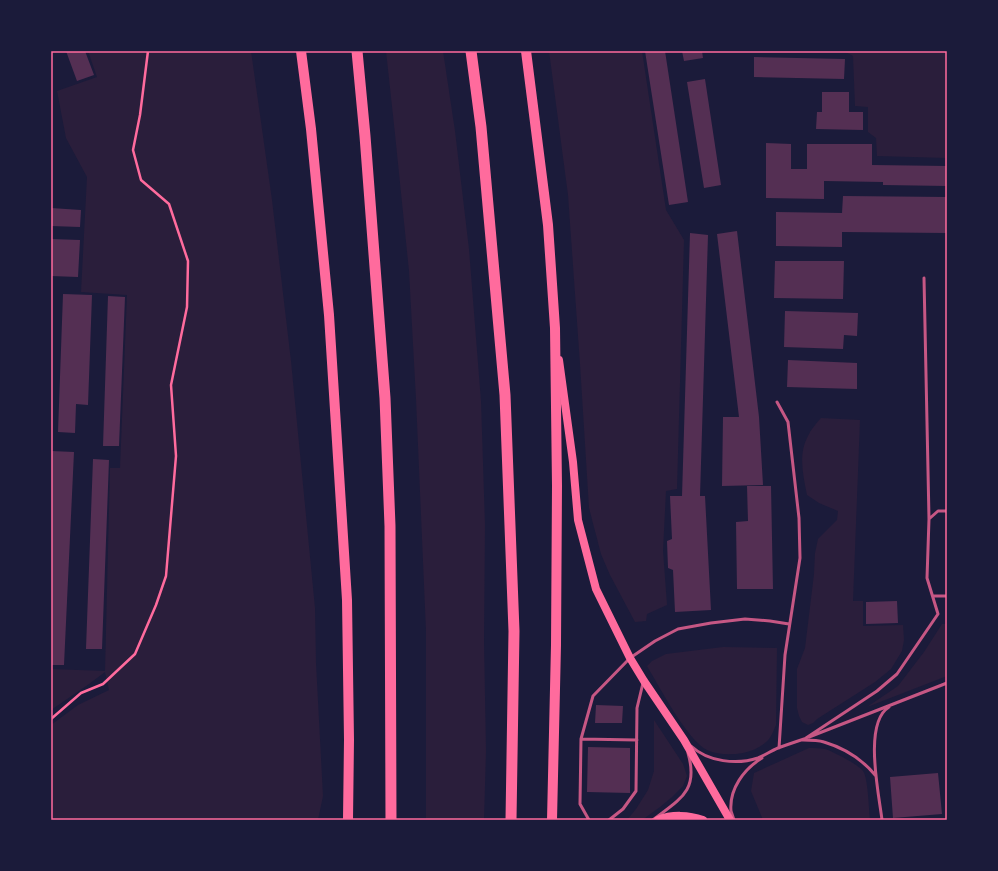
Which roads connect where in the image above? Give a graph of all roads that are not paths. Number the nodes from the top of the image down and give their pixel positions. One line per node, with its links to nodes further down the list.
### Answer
1 (301, 51): 23 (main road)
2 (357, 51): 24 (highway)
3 (471, 51): 25 (highway)
4 (526, 51): 6 (main road)
5 (924, 278): 9 (lane)
6 (555, 328): 13 (main road); 26 (main road)
7 (777, 402): 12 (lane)
8 (947, 511): 9 (lane)
9 (928, 519): 10 (lane)
10 (933, 596): 11 (lane); 20 (lane)
11 (947, 596)
12 (790, 624): 13 (lane); 21 (lane)
13 (630, 658): 14 (main road); 17 (lane)
14 (644, 681): 18 (lane); 19 (main road)
15 (947, 683): 16 (lane)
16 (894, 704): 20 (lane); 22 (lane)
17 (581, 739): 18 (lane); 27 (lane)
18 (637, 740): 28 (lane)
19 (684, 740): 21 (lane); 29 (lane); 32 (main road)
20 (803, 740): 21 (lane); 22 (lane)
21 (779, 748): 33 (lane)
22 (877, 777): 34 (lane)
23 (348, 819)
24 (391, 820)
25 (511, 820)
26 (552, 820)
27 (589, 820)
28 (609, 820)
29 (653, 820)
30 (658, 820): 31 (main road)
31 (703, 820)
32 (730, 820)
33 (734, 820)
34 (882, 820)

